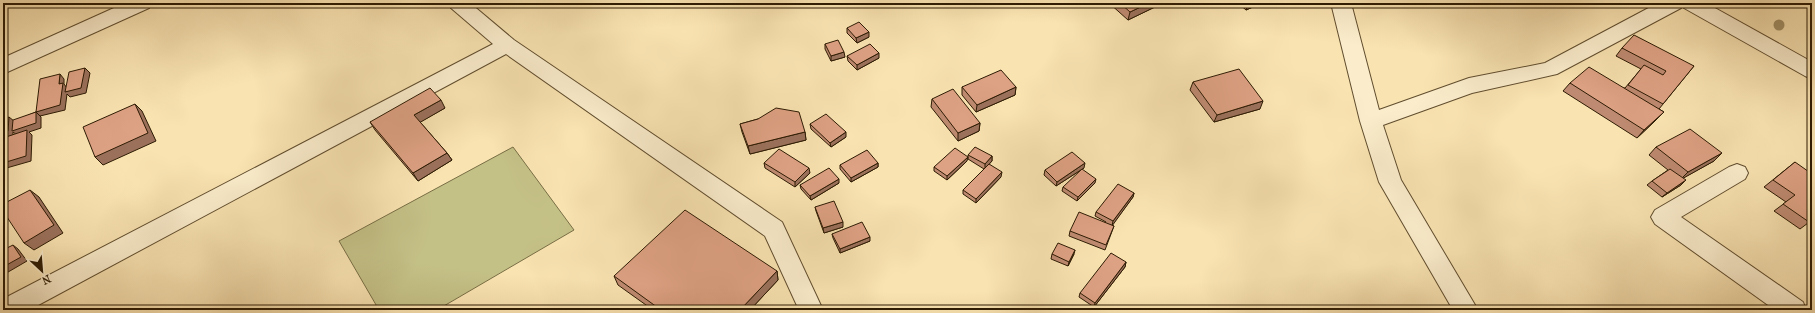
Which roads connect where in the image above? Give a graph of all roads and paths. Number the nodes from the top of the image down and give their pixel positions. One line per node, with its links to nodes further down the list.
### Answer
1 (142, 3): 7 (street)
2 (458, 3): 6 (street)
3 (1341, 3): 9 (street)
4 (1674, 3): 9 (street)
5 (1691, 3): 8 (street)
6 (507, 45): 11 (street); 12 (street)
7 (3, 67)
8 (1812, 71)
9 (1371, 121): 13 (street)
10 (1737, 173): 14 (street)
11 (6, 310)
12 (811, 310)
13 (1466, 310)
14 (1794, 310)

